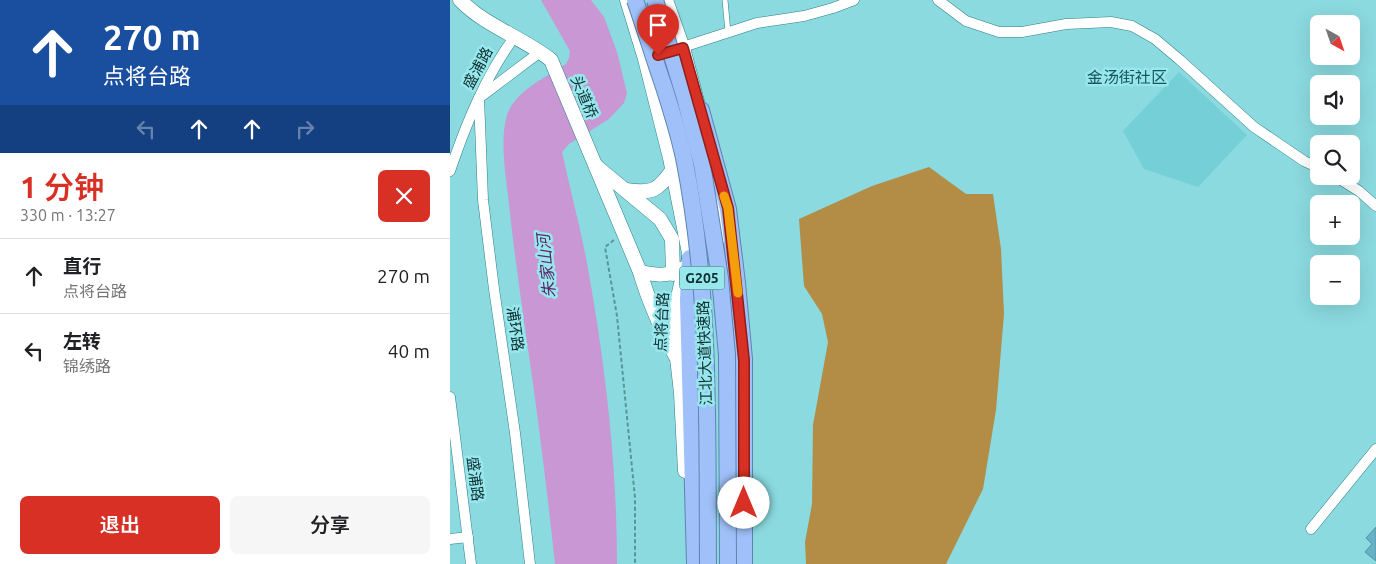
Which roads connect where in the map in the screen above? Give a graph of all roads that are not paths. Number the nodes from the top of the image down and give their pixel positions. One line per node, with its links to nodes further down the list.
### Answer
1 (460, 0): 10 (main road)
2 (627, 0): 13 (main road, 点将台路)
3 (635, 0): 36 (highway, 江北大道快速路 / G205, bridge)
4 (655, 0): 37 (highway, 江北大道快速路 / G205, bridge)
5 (666, 0): 11 (main road)
6 (725, 0): 9 (lane)
7 (854, 0): 9 (street)
8 (938, 0): 17 (street)
9 (728, 32): 11 (street)
10 (515, 36): 12 (main road); 14 (street, 盛浦路)
11 (683, 48): 13 (street); 15 (main road)
12 (546, 56): 14 (street); 16 (main road, 头道桥)
13 (645, 59): 18 (main road, 点将台路)
14 (479, 98): 19 (street, 盛浦路); 33 (street, 浦环路)
15 (700, 110): 38 (main road); 39 (highway)
16 (593, 164): 21 (main road); 24 (main road, 头道桥)
17 (1310, 164)
18 (673, 169): 21 (main road); 23 (main road, 点将台路)
19 (450, 171)
20 (1349, 185): 22 (street)
21 (625, 190): 25 (main road)
22 (1376, 206)
23 (690, 258): 25 (main road); 26 (main road, 点将台路); 35 (highway)
24 (640, 272): 25 (main road); 26 (main road, 头道桥)
25 (673, 274)
26 (676, 358): 34 (main road, 点将台路)
27 (450, 397): 30 (street, 盛浦路)
28 (1376, 449): 29 (street)
29 (1311, 529)
30 (468, 537): 31 (street); 32 (street, 盛浦路)
31 (450, 539)
32 (471, 564)
33 (530, 564)
34 (688, 564)
35 (695, 564)
36 (708, 564)
37 (728, 564)
38 (735, 564)
39 (744, 564)

